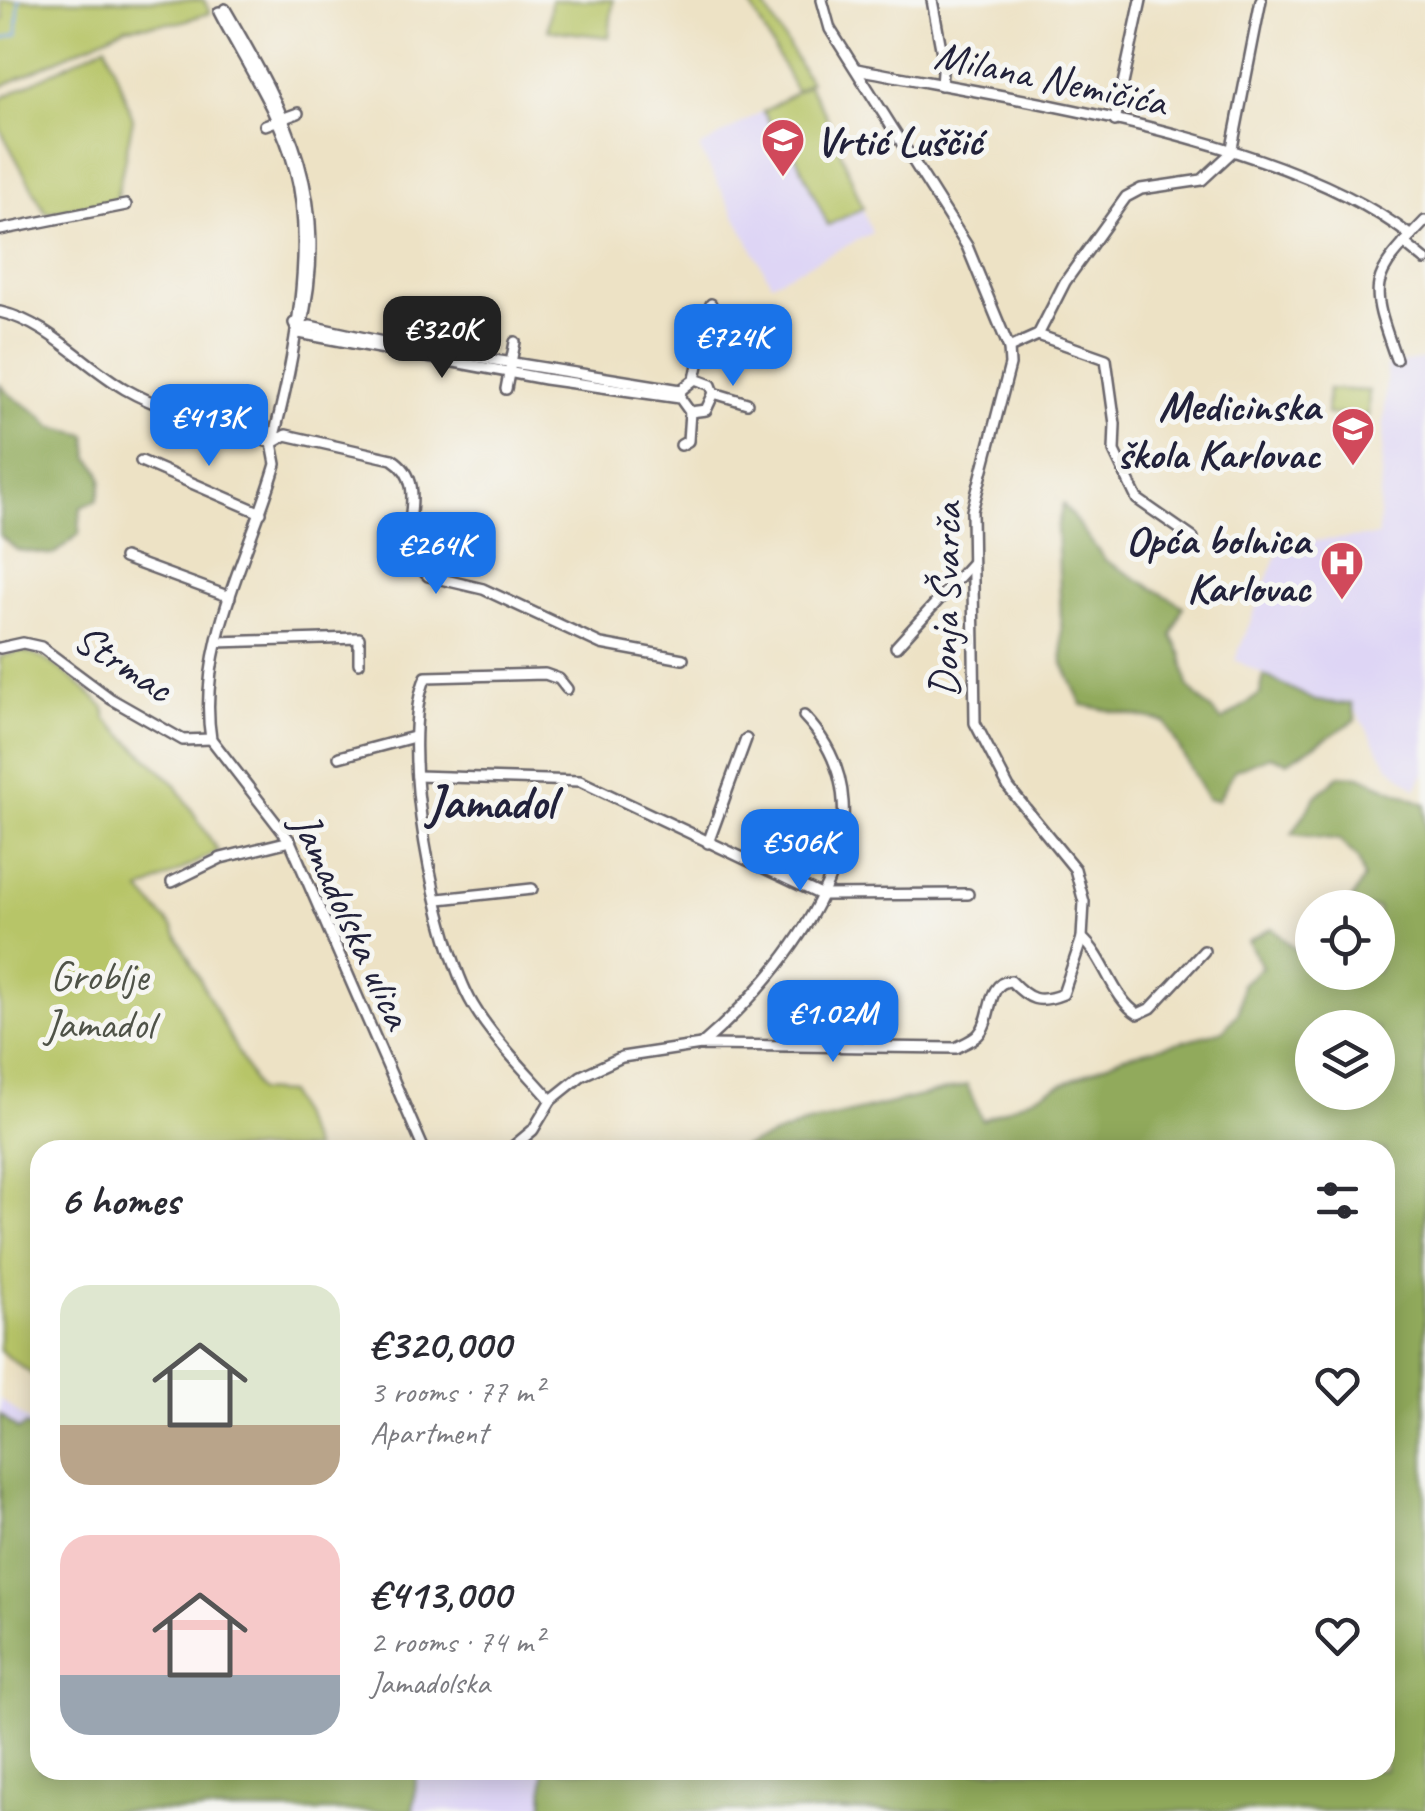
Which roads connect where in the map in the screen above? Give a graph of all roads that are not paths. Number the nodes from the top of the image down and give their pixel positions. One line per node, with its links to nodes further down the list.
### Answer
1 (822, 0): 6 (street)
2 (932, 0): 7 (street)
3 (1141, 0): 10 (street)
4 (1261, 0): 12 (street)
5 (222, 11): 9 (street)
6 (857, 69): 7 (street, Milana Nemičića); 25 (street)
7 (940, 85): 10 (street, Milana Nemičića)
8 (298, 112): 9 (street)
9 (282, 120): 11 (street); 20 (street); 22 (street)
10 (1115, 121): 12 (street, Milana Nemičića)
11 (265, 126)
12 (1231, 153): 16 (street); 23 (street)
13 (126, 205): 15 (street)
14 (1425, 221): 16 (street)
15 (0, 230)
16 (1407, 239): 17 (street); 26 (street)
17 (1425, 260)
18 (711, 304): 28 (street)
19 (0, 312): 34 (street)
20 (304, 314): 21 (street); 22 (street)
21 (310, 326): 22 (street); 27 (street)
22 (297, 328): 27 (street); 34 (street)
23 (1038, 335): 25 (street); 38 (street)
24 (515, 342): 27 (street)
25 (1009, 348): 40 (street, Donja Švarča)
26 (1396, 359)
27 (510, 367): 29 (street); 30 (street)
28 (699, 380): 30 (street); 31 (street)
29 (506, 389)
30 (681, 394): 33 (street)
31 (713, 398): 32 (street); 33 (street)
32 (747, 403)
33 (694, 412): 35 (street)
34 (272, 443): 37 (street); 45 (street)
35 (681, 444)
36 (141, 461): 37 (street)
37 (261, 513): 41 (street)
38 (1192, 538)
39 (124, 558): 41 (street)
40 (972, 563): 43 (street); 61 (street, Donja Švarča)
41 (230, 597): 42 (street)
42 (218, 642): 46 (street); 50 (street)
43 (896, 647)
44 (0, 648): 50 (street, Strmac)
45 (683, 659)
46 (359, 663)
47 (567, 689): 49 (street)
48 (804, 716): 59 (street)
49 (414, 737): 52 (street); 53 (street)
50 (211, 739): 54 (street, Jamadolska ulica)
51 (746, 740): 55 (street)
52 (339, 757)
53 (418, 776): 55 (street); 60 (street)
54 (290, 840): 56 (street); 65 (street, Jamadolska ulica)
55 (708, 843): 59 (street)
56 (172, 882)
57 (532, 890): 60 (street)
58 (968, 894): 59 (street)
59 (821, 895): 63 (street)
60 (439, 899): 64 (street)
61 (1082, 938): 62 (street); 63 (street)
62 (1204, 951)
63 (701, 1044): 64 (street)
64 (551, 1100): 66 (street)
65 (420, 1140)
66 (522, 1140)

